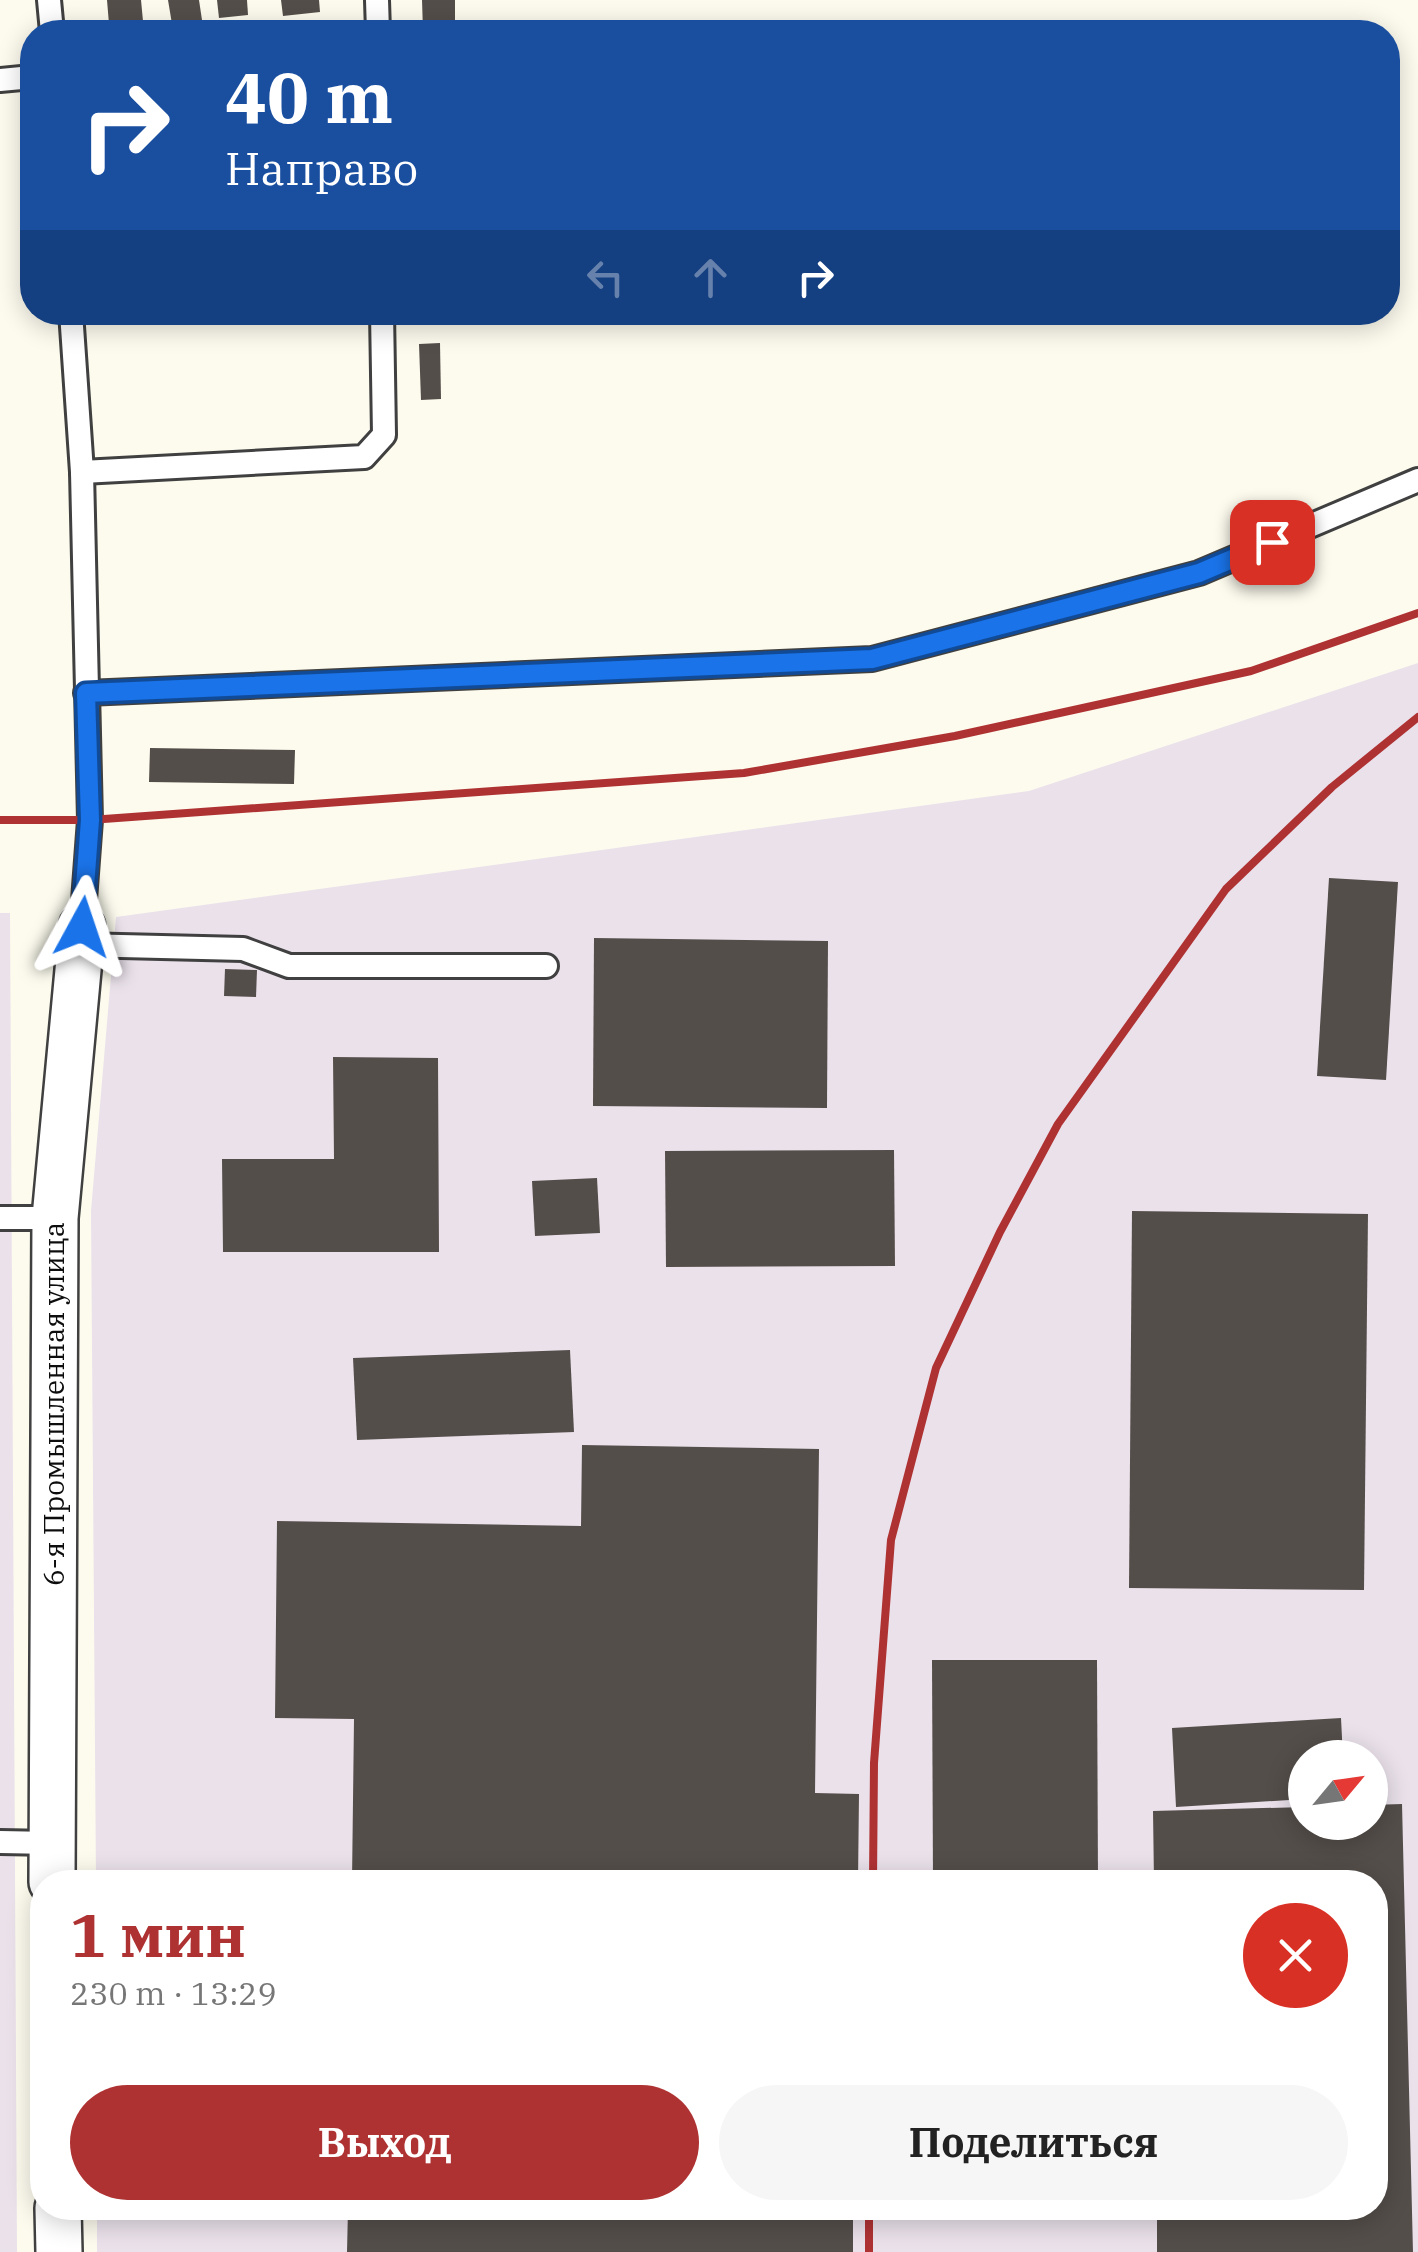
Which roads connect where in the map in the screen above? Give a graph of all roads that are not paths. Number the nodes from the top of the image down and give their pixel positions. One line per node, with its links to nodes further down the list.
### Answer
1 (72, 325): 3 (lane)
2 (382, 325): 3 (lane)
3 (82, 472): 5 (lane)
4 (1418, 480): 5 (lane)
5 (86, 693): 6 (lane)
6 (81, 936): 7 (lane); 9 (street, 6-я Промышленная улица)
7 (546, 966)
8 (0, 1218): 9 (lane)
9 (55, 1218): 11 (street, 6-я Промышленная улица)
10 (0, 1842): 11 (lane)
11 (51, 1863)
12 (58, 2220): 13 (street)
13 (59, 2252)

